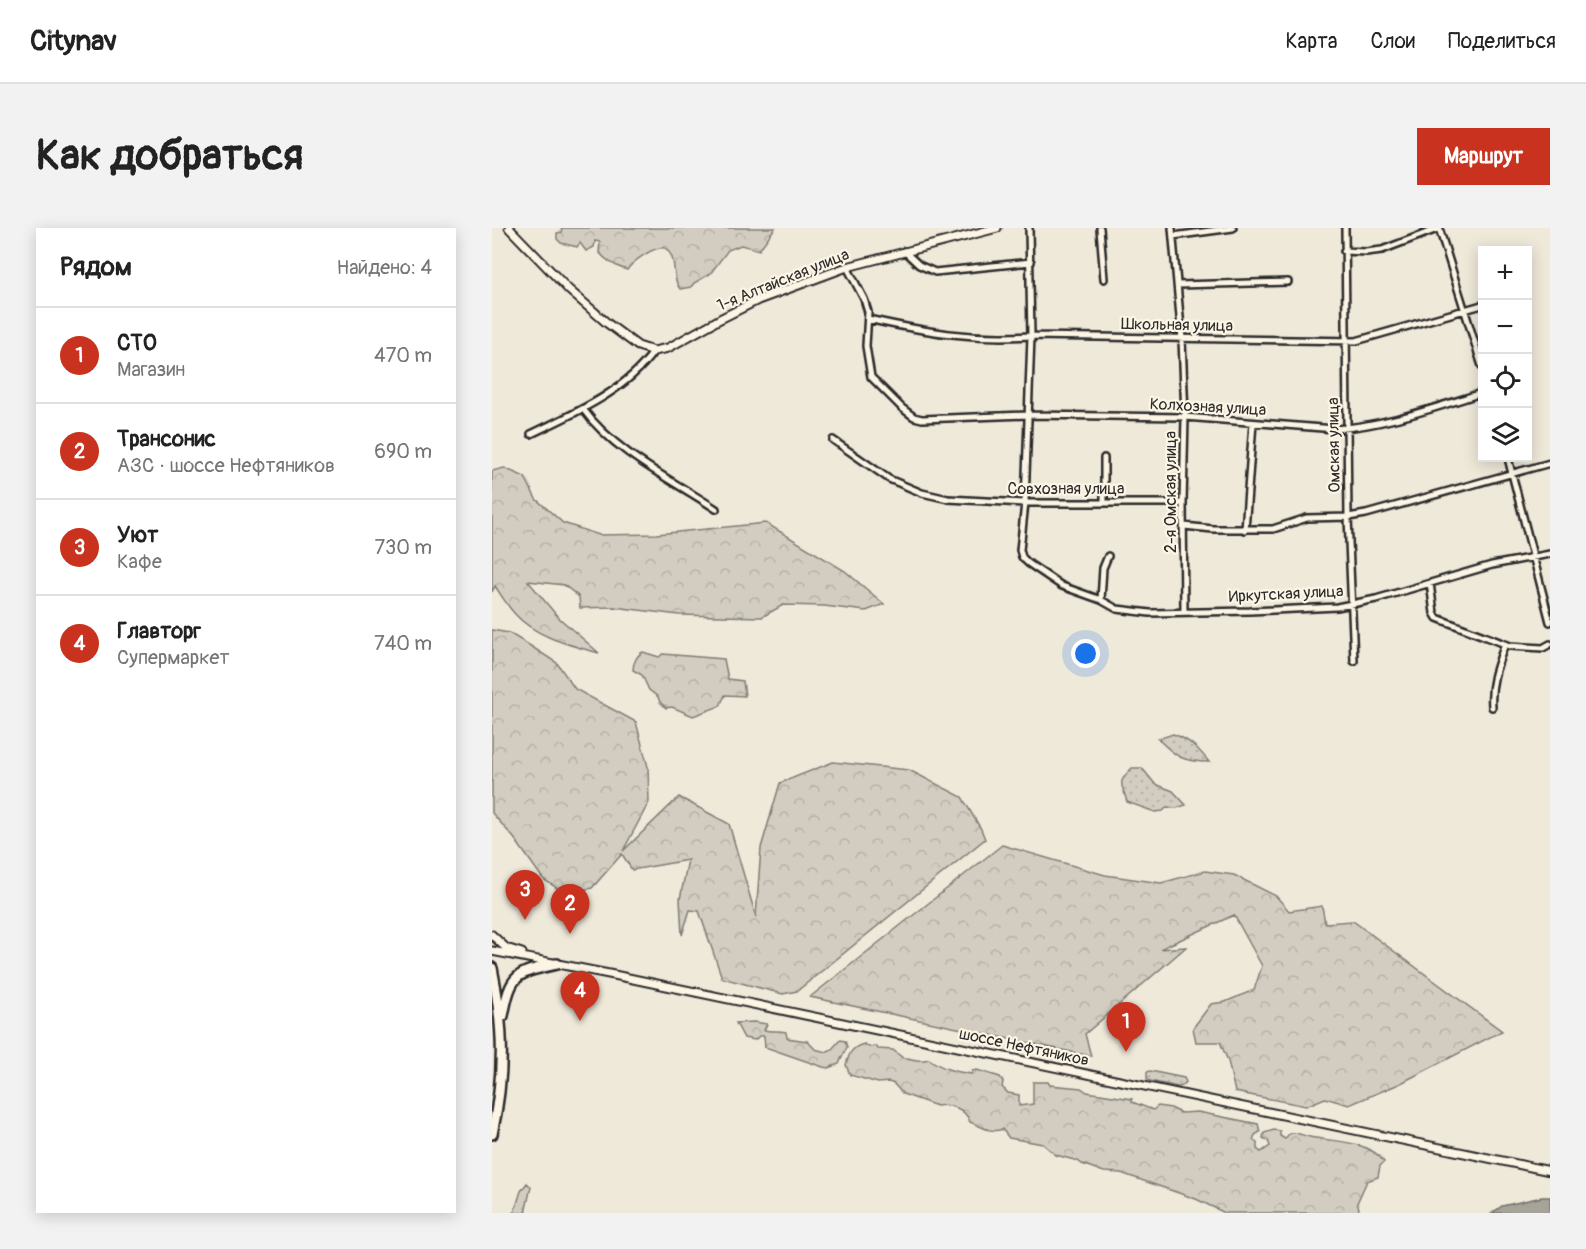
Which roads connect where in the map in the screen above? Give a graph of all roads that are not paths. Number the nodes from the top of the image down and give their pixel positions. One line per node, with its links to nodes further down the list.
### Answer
1 (509, 228): 23 (main road)
2 (997, 228): 10 (main road, 1-я Алтайская улица)
3 (1029, 228): 12 (street)
4 (1100, 228): 14 (street)
5 (1172, 228): 9 (street, 2-я Омская улица)
6 (1233, 228): 9 (street)
7 (1345, 228): 11 (street, Омская улица)
8 (1440, 228): 11 (street); 18 (street)
9 (1173, 236): 16 (street, 2-я Омская улица)
10 (904, 251): 12 (street); 13 (main road, 1-я Алтайская улица)
11 (1344, 251): 22 (street, Омская улица)
12 (1030, 262): 20 (street)
13 (847, 267): 19 (street); 23 (main road, 1-я Алтайская улица)
14 (1104, 279)
15 (1288, 282): 16 (street)
16 (1178, 285): 21 (street, 2-я Омская улица)
17 (1478, 306): 18 (street, Школьная улица)
18 (1465, 309): 22 (street, Школьная улица); 24 (street)
19 (868, 319): 20 (street, Школьная улица); 27 (street, Колхозная улица)
20 (1031, 336): 21 (street, Школьная улица); 27 (street)
21 (1182, 339): 22 (street, Школьная улица); 28 (street, 2-я Омская улица)
22 (1345, 341): 30 (street, Омская улица)
23 (654, 351): 26 (street, 1-я Алтайская улица)
24 (1478, 354)
25 (1478, 394): 30 (street, Колхозная улица)
26 (583, 409): 31 (street, 1-я Алтайская улица); 40 (street)
27 (1028, 415): 28 (street, Колхозная улица); 37 (street)
28 (1185, 417): 29 (street, Колхозная улица); 39 (street, 2-я Омская улица)
29 (1253, 423): 30 (street, Колхозная улица); 43 (street)
30 (1348, 428): 41 (street, Омская улица)
31 (531, 435)
32 (833, 440): 37 (street, Совхозная улица)
33 (1104, 458): 38 (street)
34 (1509, 462): 36 (street)
35 (1550, 463): 36 (street)
36 (1512, 474): 41 (street); 46 (street)
37 (1025, 503): 38 (street, Совхозная улица); 48 (street, Иркутская улица)
38 (1104, 503): 39 (street, Совхозная улица)
39 (1183, 503): 42 (street, 2-я Омская улица)
40 (716, 509)
41 (1348, 517): 43 (street); 49 (street, Омская улица)
42 (1184, 526): 43 (street); 50 (street, 2-я Омская улица)
43 (1245, 530)
44 (1550, 554): 46 (street, Иркутская улица)
45 (1108, 556): 48 (street)
46 (1534, 558): 47 (street, Иркутская улица); 51 (street)
47 (1430, 583): 49 (street, Иркутская улица); 52 (street)
48 (1101, 600): 50 (street, Иркутская улица)
49 (1352, 604): 50 (street, Иркутская улица); 54 (street, Омская улица)
50 (1184, 612)
51 (1550, 622)
52 (1505, 644): 53 (street); 55 (street)
53 (1550, 644)
54 (1354, 661)
55 (1492, 707)
56 (492, 935): 58 (main road)
57 (492, 951): 58 (main road, шоссе Нефтяников)
58 (544, 961): 59 (main road, шоссе Нефтяников)
59 (557, 964): 63 (highway); 65 (main road, шоссе Нефтяников)
60 (492, 968): 62 (highway)
61 (492, 989): 62 (highway)
62 (499, 1005): 63 (highway)
63 (501, 1024): 64 (highway)
64 (492, 1134)
65 (1550, 1171)

